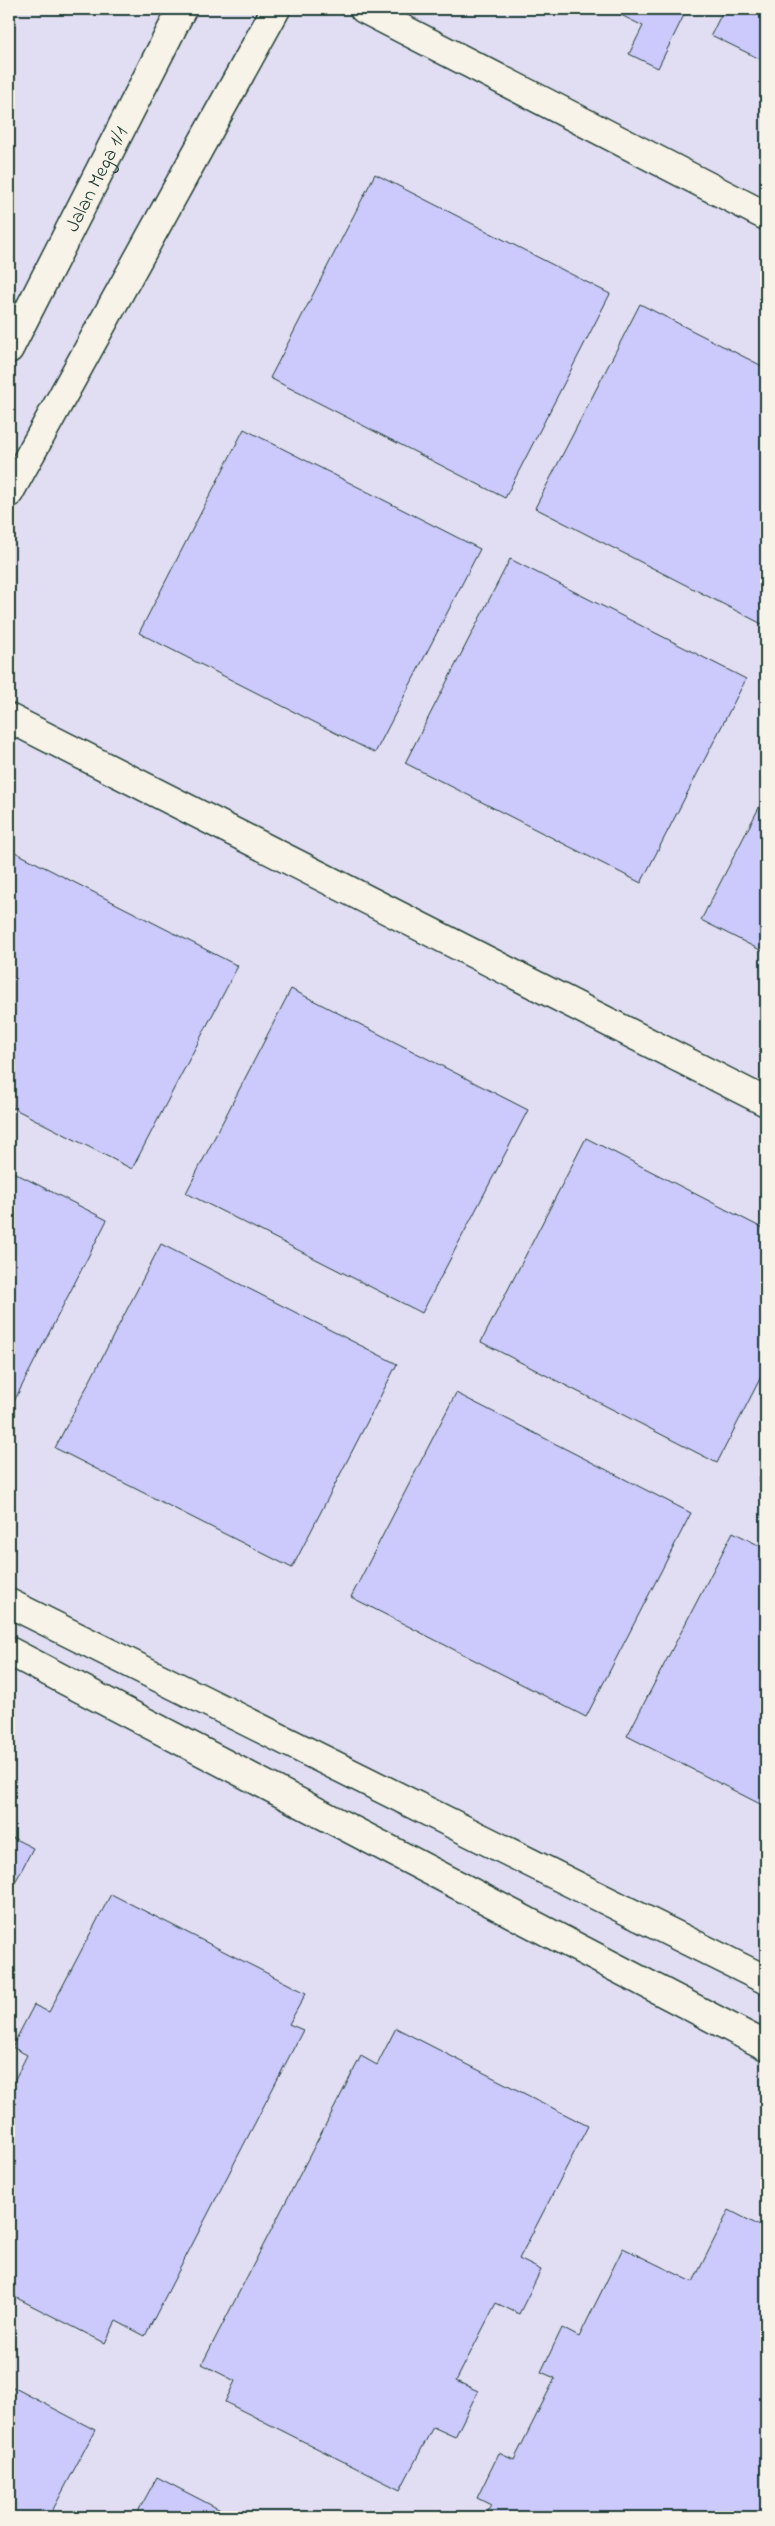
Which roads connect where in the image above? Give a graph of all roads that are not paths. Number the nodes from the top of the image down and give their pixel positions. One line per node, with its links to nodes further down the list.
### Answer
1 (182, 9): 5 (street, Jalan Mega 1/1)
2 (276, 9): 6 (street)
3 (364, 9): 4 (street)
4 (766, 216)
5 (9, 348)
6 (9, 493)
7 (9, 718): 8 (street)
8 (766, 1102)
9 (9, 1603): 11 (street)
10 (9, 1652): 12 (street)
11 (766, 1980)
12 (766, 2046)

